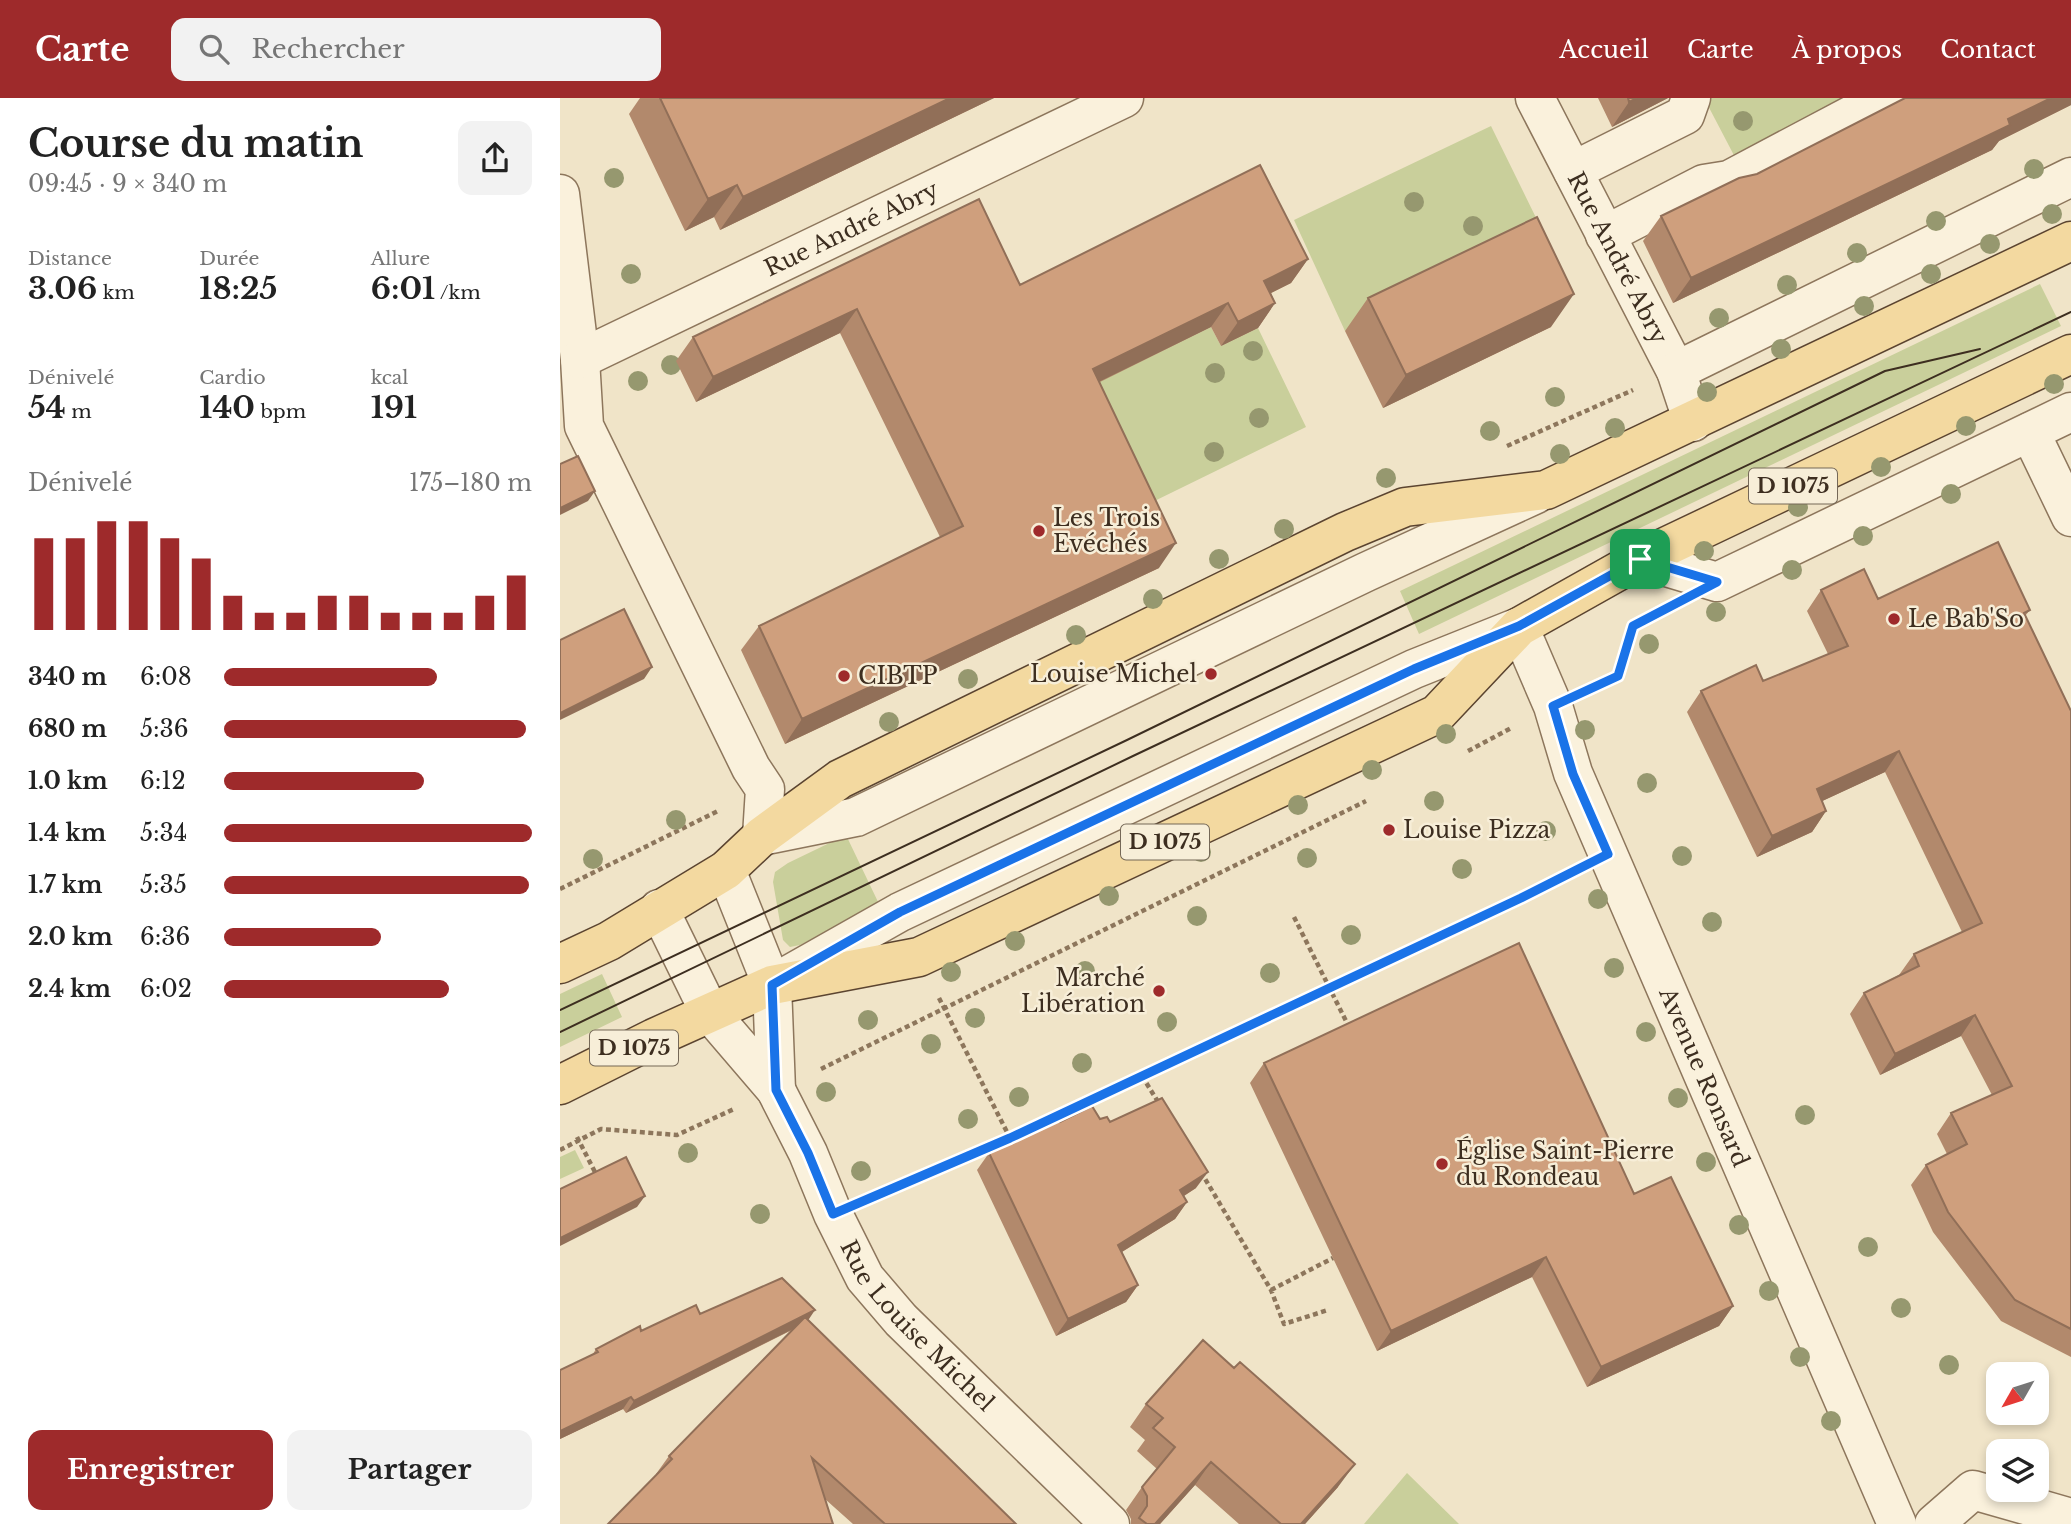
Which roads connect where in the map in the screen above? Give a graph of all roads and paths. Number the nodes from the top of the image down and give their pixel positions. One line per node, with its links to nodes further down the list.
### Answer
1 (1124, 98): 11 (street, Rue André Abry)
2 (1535, 98): 5 (street, Rue André Abry)
3 (1690, 98): 5 (street)
4 (1884, 98): 8 (street)
5 (1573, 171): 8 (street, Rue André Abry)
6 (2071, 177): 12 (street)
7 (560, 194): 11 (street)
8 (1605, 235): 12 (street, Rue André Abry)
9 (2071, 241): 14 (main road)
10 (2071, 354): 18 (main road, D 1075)
11 (580, 359): 23 (street)
12 (1676, 371): 14 (street, Rue André Abry); 16 (path)
13 (2071, 412): 15 (street)
14 (1693, 422): 25 (main road)
15 (2030, 432): 17 (street); 19 (street)
16 (1499, 450)
17 (2071, 517)
18 (1640, 559): 19 (street); 20 (main road, D 1075)
19 (1717, 582): 21 (path)
20 (1519, 626): 21 (street, Avenue Ronsard); 32 (street, D 1075); 32 (main road, D 1075)
21 (1553, 706): 22 (path); 26 (street, Avenue Ronsard)
22 (1458, 756)
23 (765, 789): 25 (street); 28 (path)
24 (1371, 799): 35 (path)
25 (762, 836): 27 (main road)
26 (1608, 854): 34 (path); 53 (street, Avenue Ronsard)
27 (726, 870): 29 (main road); 32 (street, Rue Louise Michel)
28 (560, 890)
29 (659, 909): 31 (main road); 36 (street, Rue Louise Michel)
30 (1294, 917): 34 (path)
31 (560, 964)
32 (772, 985): 36 (main road, D 1075); 40 (street, Rue Louise Michel)
33 (933, 986): 35 (path)
34 (1330, 987): 37 (path); 38 (path)
35 (944, 1009): 40 (path); 42 (path)
36 (710, 1013): 39 (main road, D 1075); 40 (street, Rue Louise Michel)
37 (1353, 1035)
38 (1142, 1076): 41 (path); 42 (path)
39 (560, 1085)
40 (776, 1090): 43 (path); 47 (street, Rue Louise Michel)
41 (1163, 1110)
42 (1010, 1138): 47 (path)
43 (578, 1139): 44 (path); 46 (path)
44 (560, 1150)
45 (1198, 1167): 49 (path)
46 (596, 1174)
47 (833, 1214): 52 (street, Rue Louise Michel)
48 (1333, 1258): 49 (path)
49 (1271, 1290): 50 (path)
50 (1328, 1310)
51 (2071, 1518): 54 (street)
52 (1110, 1524)
53 (1897, 1524)
54 (1934, 1524)

